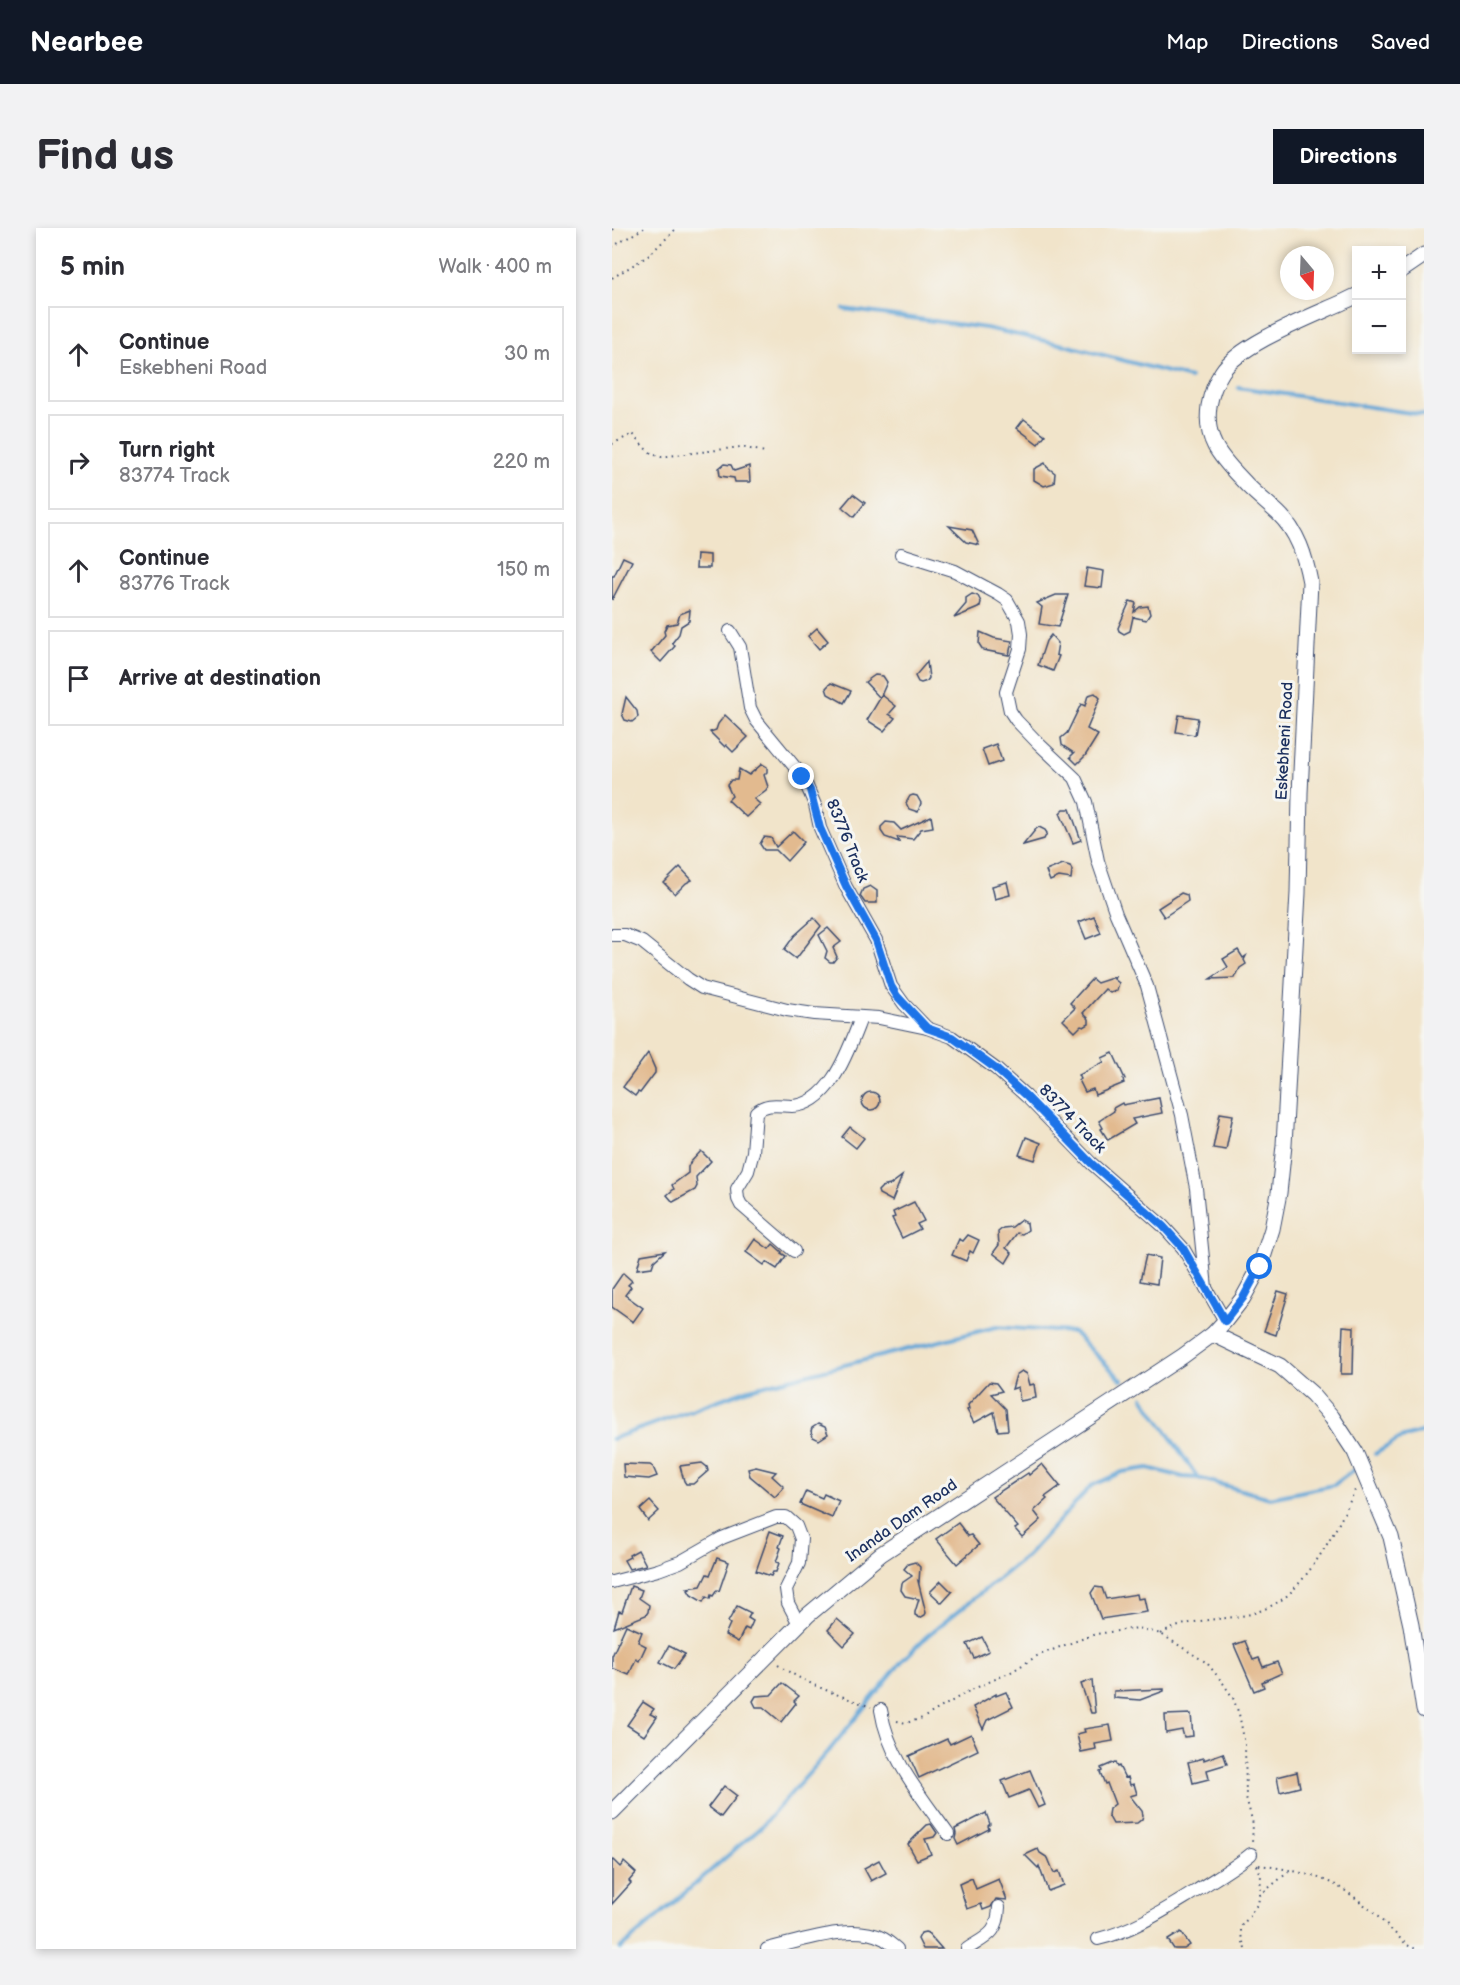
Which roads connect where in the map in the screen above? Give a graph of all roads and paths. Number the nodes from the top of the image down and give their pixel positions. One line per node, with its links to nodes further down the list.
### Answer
1 (644, 228): 3 (path)
2 (677, 228): 6 (path)
3 (612, 248)
4 (1424, 255): 5 (street)
5 (1406, 267)
6 (612, 278)
7 (1352, 298): 17 (street, Eskebheni Road)
8 (612, 444): 9 (path)
9 (765, 452)
10 (901, 554): 16 (street)
11 (730, 631): 14 (street, 83776 Track)
12 (612, 935): 13 (street, 83774 Track)
13 (861, 1018): 14 (street, 83774 Track); 15 (street)
14 (927, 1028): 16 (street, 83774 Track)
15 (795, 1251)
16 (1206, 1288): 18 (street, 83774 Track)
17 (1243, 1298): 18 (street, Inanda Dam Road)
18 (1225, 1321): 19 (street, Inanda Dam Road)
19 (1212, 1334): 20 (street); 22 (street, Inanda Dam Road)
20 (1364, 1472): 23 (path); 26 (street)
21 (612, 1582): 22 (street)
22 (799, 1624): 24 (street, Inanda Dam Road)
23 (1161, 1634): 25 (path); 29 (path)
24 (765, 1656): 25 (path); 27 (street, Inanda Dam Road)
25 (881, 1710): 28 (street)
26 (1424, 1710)
27 (612, 1812)
28 (948, 1834)
29 (1251, 1854): 33 (street)
30 (1291, 1870): 31 (path); 31 (path); 38 (path)
31 (1260, 1894): 37 (path)
32 (999, 1907): 36 (street)
33 (1098, 1939)
34 (767, 1949): 35 (street)
35 (897, 1949)
36 (967, 1949)
37 (1245, 1949)
38 (1416, 1949)

